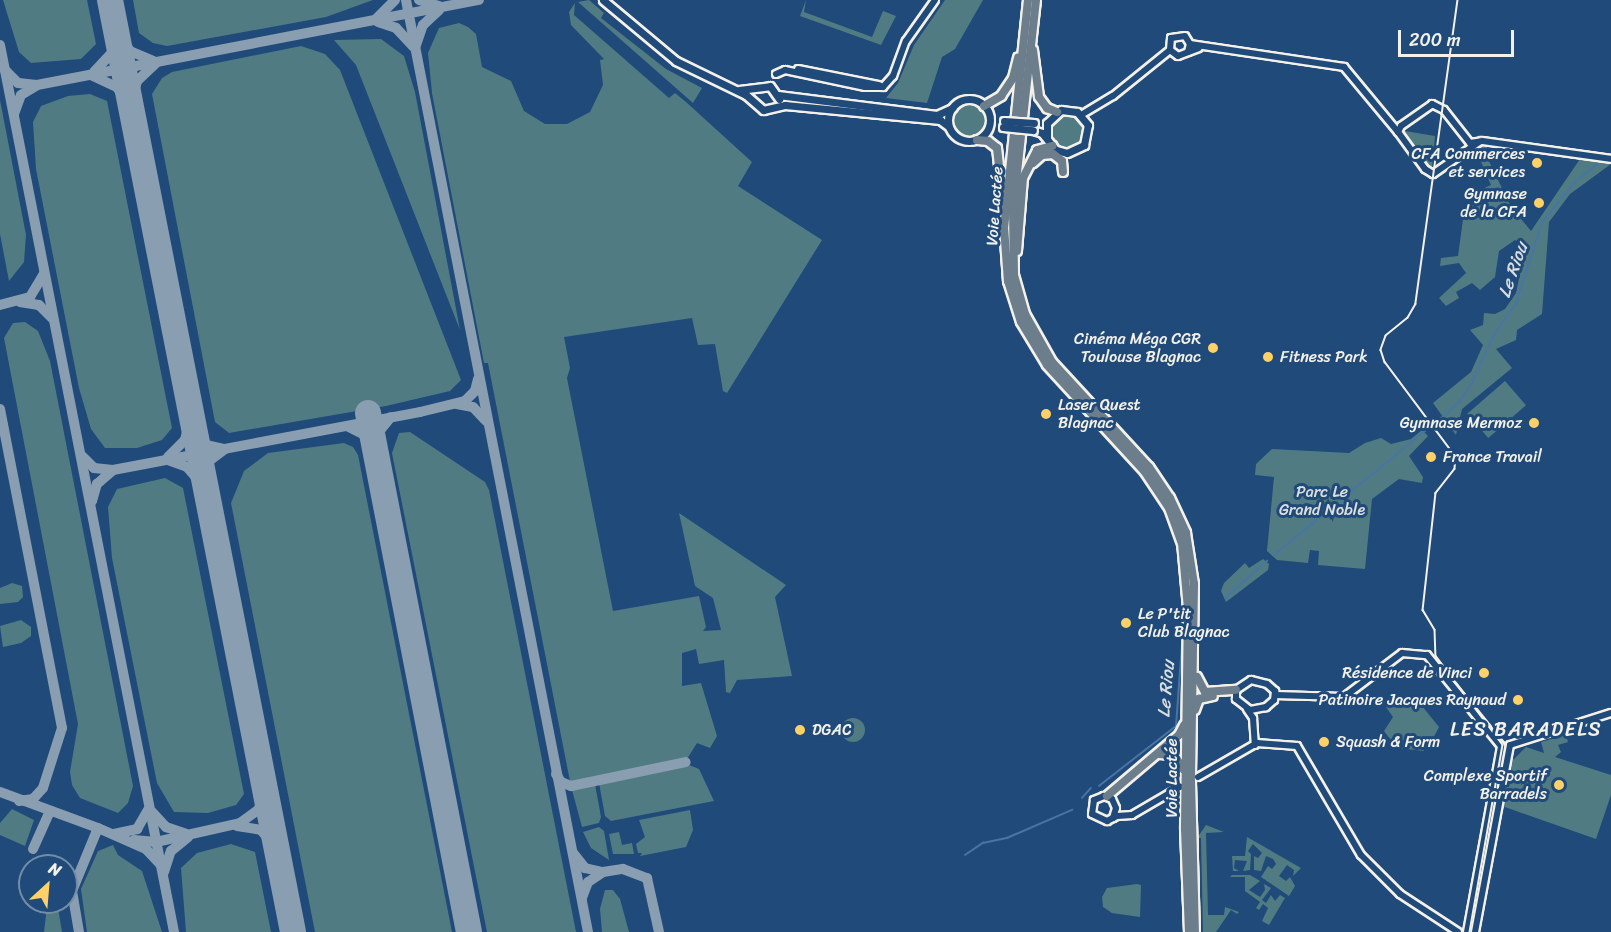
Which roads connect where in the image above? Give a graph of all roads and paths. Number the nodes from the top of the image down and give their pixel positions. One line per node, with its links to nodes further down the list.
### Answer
1 (603, 0): 13 (main road)
2 (935, 0): 11 (street)
3 (1028, 0): 5 (highway, Voie Lactée)
4 (1036, 0): 6 (highway, Voie Lactée)
5 (1026, 21): 18 (highway); 37 (highway, Voie Lactée)
6 (1032, 31): 19 (highway); 38 (highway, Voie Lactée)
7 (1190, 44): 8 (street); 9 (street); 10 (street)
8 (1199, 48): 10 (street); 26 (street)
9 (1172, 52): 10 (street); 17 (street)
10 (1188, 52)
11 (775, 84): 12 (main road); 15 (main road); 16 (main road)
12 (762, 87): 13 (main road); 14 (main road)
13 (728, 88): 14 (main road)
14 (754, 102): 15 (main road)
15 (775, 107): 24 (main road)
16 (952, 108): 18 (main road); 24 (main road)
17 (1096, 108): 20 (street); 23 (street)
18 (987, 109): 22 (main road); 27 (main road)
19 (1057, 112): 20 (main road); 21 (main road)
20 (1081, 115): 23 (main road)
21 (1047, 123): 25 (main road); 29 (main road)
22 (1004, 124): 25 (main road, bridge); 27 (main road)
23 (1088, 125): 32 (main road)
24 (948, 126): 30 (main road)
25 (1033, 127): 29 (main road)
26 (1398, 128): 28 (street); 33 (street)
27 (987, 130): 30 (main road)
28 (1465, 137): 31 (street); 33 (street)
29 (1047, 138): 32 (main road)
30 (977, 140): 37 (highway)
31 (1478, 143): 33 (street); 34 (street)
32 (1052, 146): 35 (highway)
33 (1464, 154)
34 (1611, 159)
35 (1029, 166): 36 (highway); 38 (highway)
36 (1063, 172)
37 (1006, 213): 45 (highway, Voie Lactée)
38 (1030, 325): 39 (highway, Voie Lactée)
39 (1194, 631): 40 (highway); 46 (highway, Voie Lactée)
40 (1236, 694): 41 (street); 42 (street); 46 (highway)
41 (1275, 696): 43 (street); 49 (street)
42 (1246, 708): 43 (street); 47 (street)
43 (1260, 710): 47 (street)
44 (1611, 714): 48 (street)
45 (1186, 721): 51 (highway); 53 (highway, Voie Lactée)
46 (1192, 735): 58 (highway, Voie Lactée)
47 (1252, 744): 50 (street); 50 (street); 52 (street)
48 (1510, 745): 49 (street); 61 (street)
49 (1501, 746): 60 (street)
50 (1300, 750): 59 (street)
51 (1150, 759): 53 (highway); 54 (highway)
52 (1201, 775)
53 (1182, 785): 55 (street); 57 (highway, Voie Lactée)
54 (1112, 801): 55 (street); 56 (street); 56 (street)
55 (1136, 812): 56 (street)
56 (1113, 818)
57 (1189, 932)
58 (1195, 932)
59 (1458, 932)
60 (1467, 932)
61 (1475, 932)

